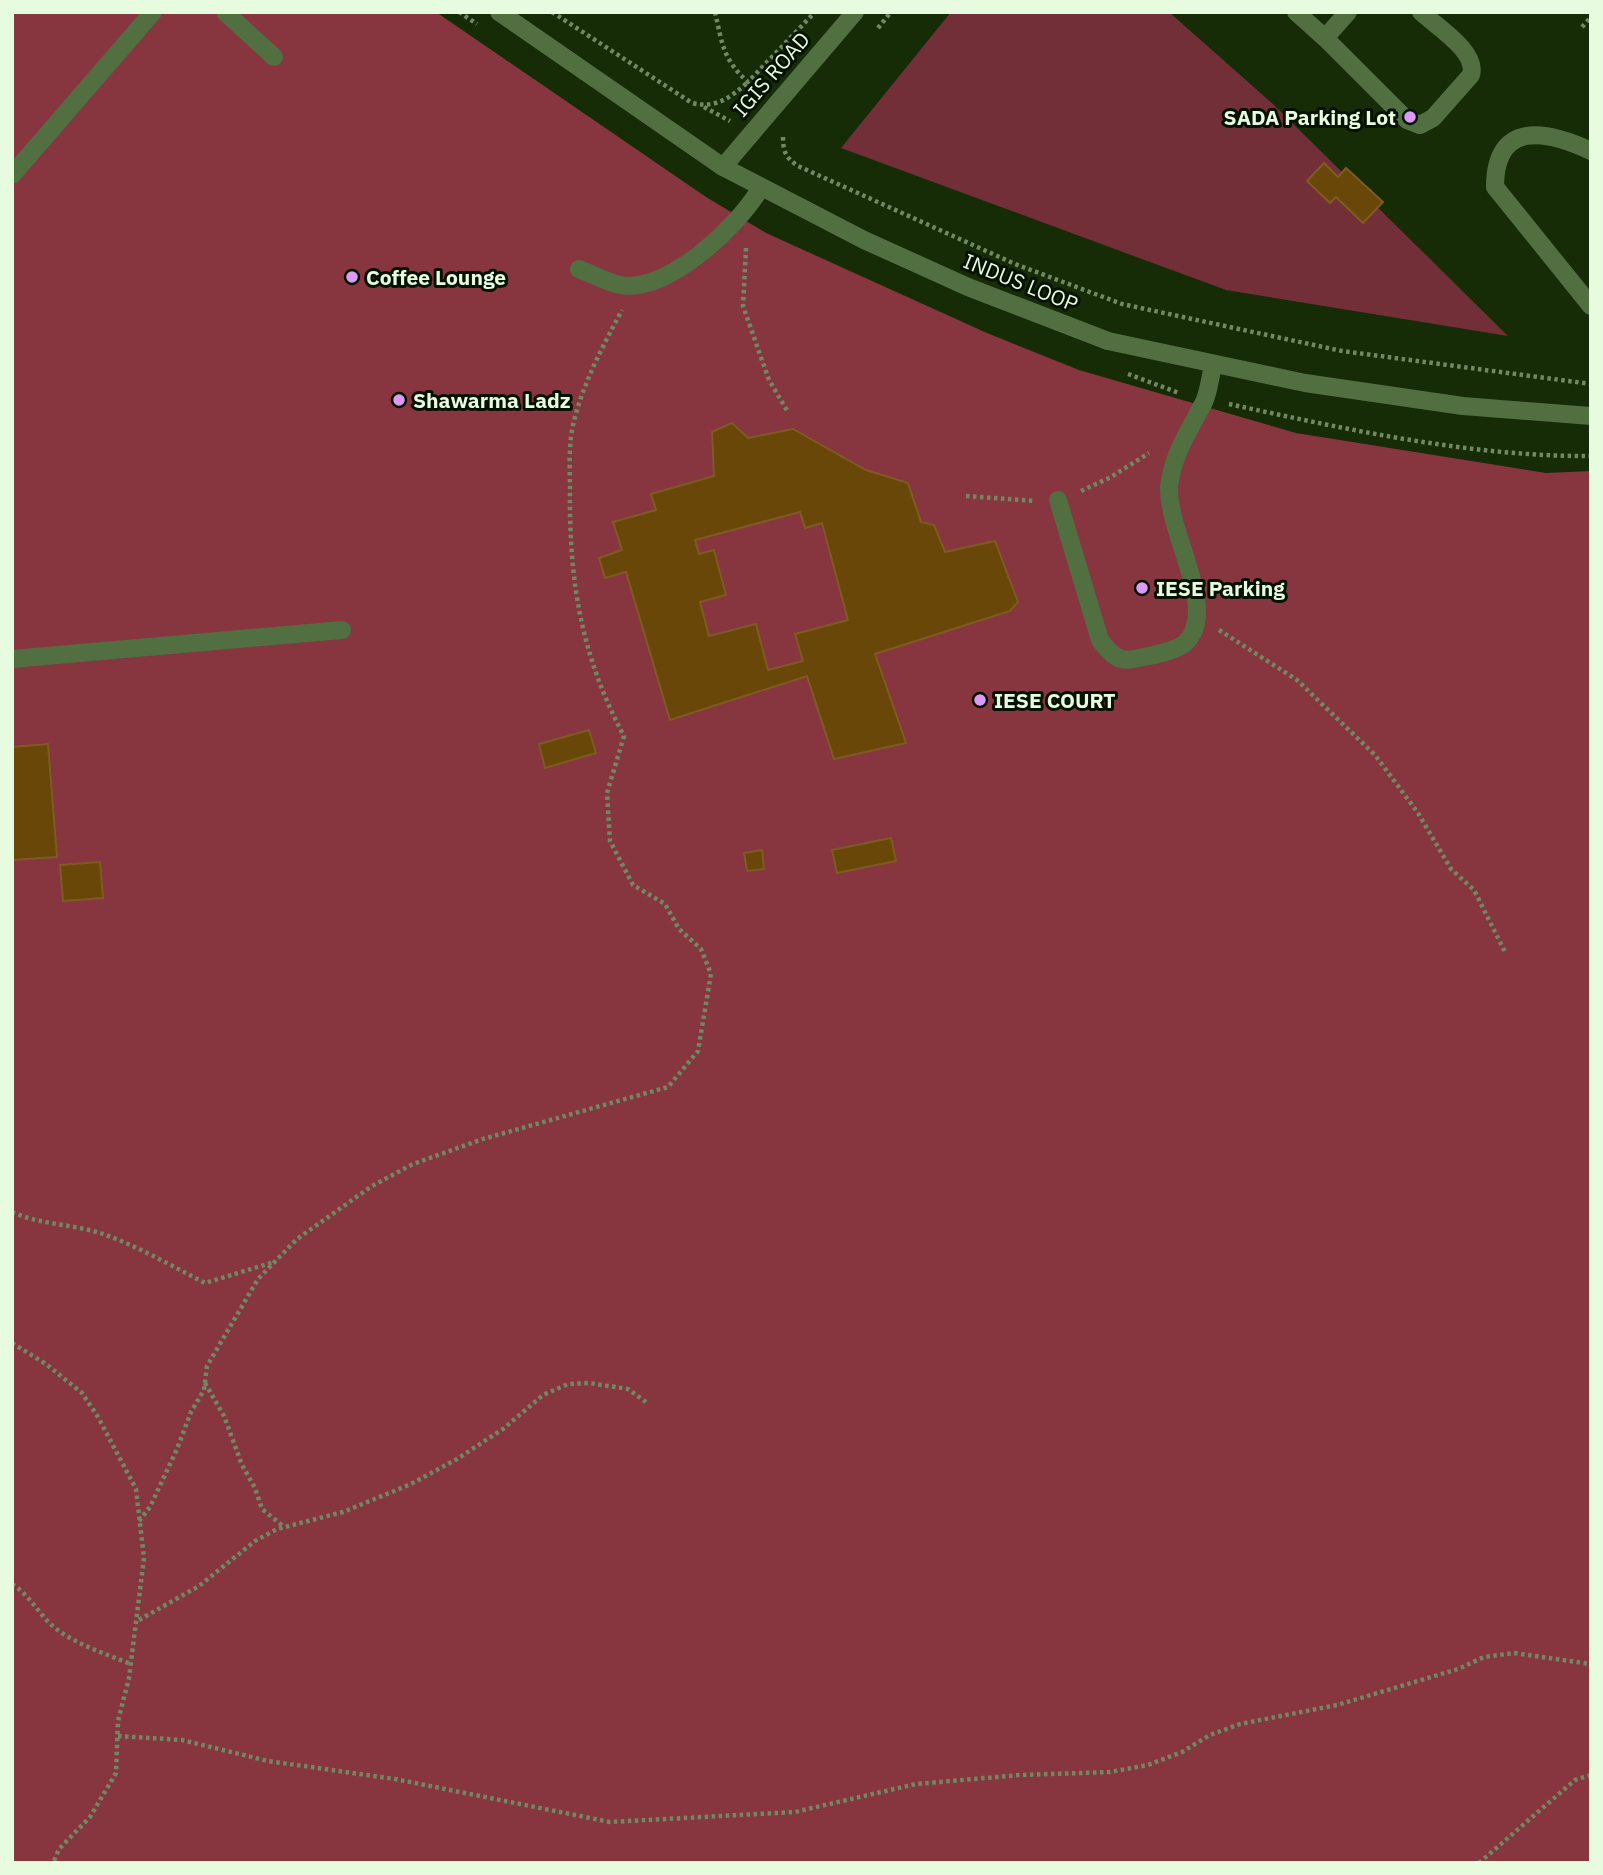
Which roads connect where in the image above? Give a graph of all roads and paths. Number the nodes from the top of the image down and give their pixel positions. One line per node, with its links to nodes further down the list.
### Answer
1 (153, 12): 21 (street)
2 (225, 12): 16 (street)
3 (499, 12): 20 (street, INDUS LOOP)
4 (552, 12): 17 (path)
5 (715, 12): 17 (path)
6 (815, 12): 17 (path)
7 (855, 12): 20 (street, IGIS ROAD)
8 (891, 12): 14 (path)
9 (1296, 12): 15 (street)
10 (1348, 12): 15 (street)
11 (1422, 12): 15 (street)
12 (1591, 17): 13 (path)
13 (1582, 27)
14 (873, 33)
15 (1325, 38)
16 (274, 57)
17 (748, 82)
18 (789, 127): 28 (path)
19 (1591, 151): 26 (street)
20 (723, 167): 22 (street, INDUS LOOP)
21 (12, 175)
22 (760, 189): 23 (street); 27 (street, INDUS LOOP)
23 (748, 209): 25 (street); 29 (path)
24 (579, 269): 25 (street)
25 (636, 284): 39 (path)
26 (1591, 306)
27 (1213, 366): 30 (street, INDUS LOOP); 34 (street)
28 (1591, 384)
29 (788, 412)
30 (1591, 416)
31 (1153, 451): 33 (path)
32 (966, 496): 33 (path)
33 (1058, 500): 34 (street)
34 (1198, 617): 37 (path)
35 (342, 631): 36 (street)
36 (12, 659)
37 (1505, 952)
38 (12, 1212): 39 (path)
39 (276, 1261): 41 (path)
40 (12, 1343): 43 (path)
41 (205, 1383): 43 (path); 44 (path)
42 (646, 1402): 44 (path)
43 (139, 1521): 46 (path)
44 (284, 1527): 46 (path)
45 (12, 1584): 47 (path)
46 (138, 1620): 47 (path)
47 (131, 1664): 49 (path)
48 (1591, 1664): 49 (path)
49 (118, 1736): 51 (path)
50 (1591, 1775): 52 (path)
51 (53, 1863)
52 (1479, 1863)

